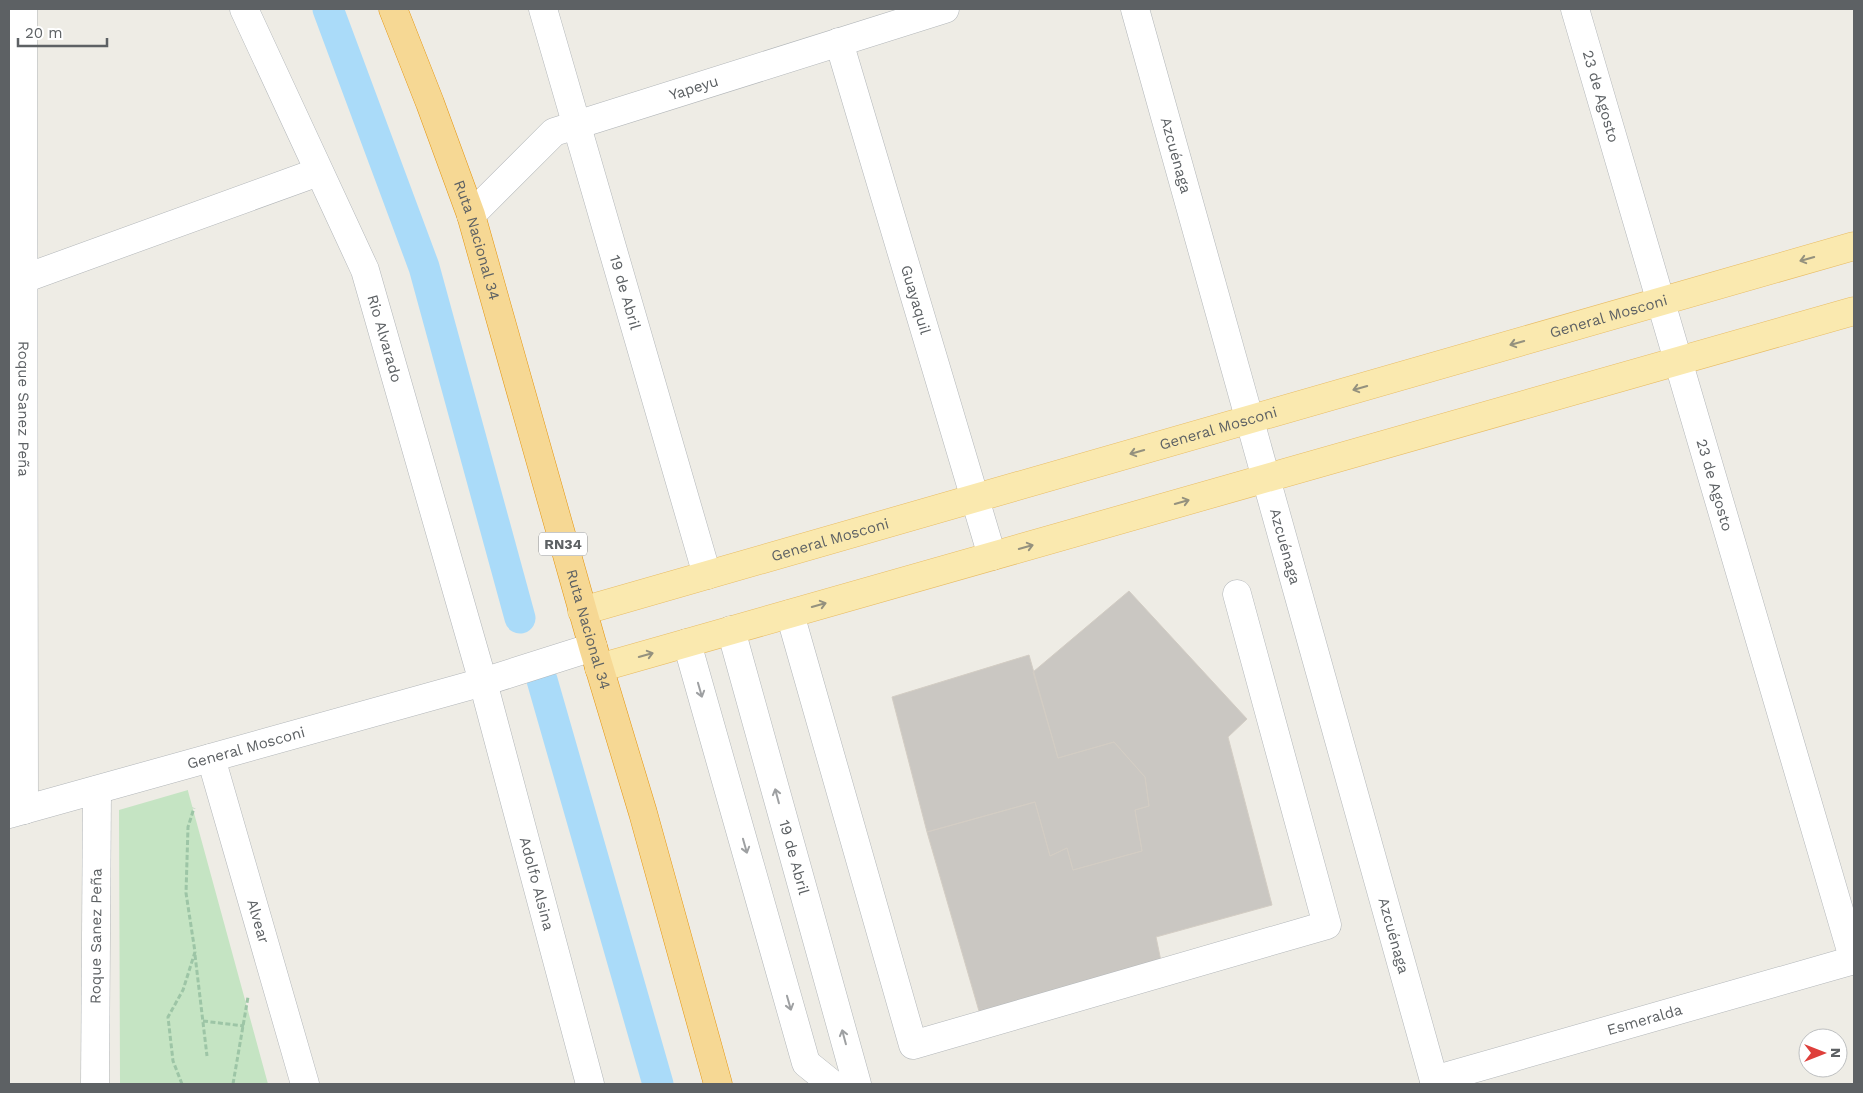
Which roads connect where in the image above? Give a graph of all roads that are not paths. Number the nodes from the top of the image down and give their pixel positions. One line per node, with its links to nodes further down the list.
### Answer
1 (23, 9): 13 (street, Roque Sanez Peña)
2 (244, 9): 10 (street, Rio Alvarado)
3 (393, 9): 11 (highway, Ruta Nacional 34 / RN34)
4 (543, 9): 9 (street, 19 de Abril)
5 (945, 9): 8 (street, Yapeyu)
6 (1134, 9): 17 (street, Azcuénaga)
7 (1575, 9): 14 (street, 23 de Agosto)
8 (839, 42): 9 (street, Yapeyu); 19 (street, Guayaquil)
9 (575, 125): 11 (street, Yapeyu); 21 (street, 19 de Abril)
10 (318, 172): 13 (street); 28 (street, Rio Alvarado)
11 (470, 215): 23 (highway, Ruta Nacional 34 / RN34)
12 (1854, 246): 14 (main road, General Mosconi, one-way to 14)
13 (23, 279): 31 (street, Roque Sanez Peña)
14 (1661, 301): 16 (street, 23 de Agosto); 17 (main road, General Mosconi, one-way to 17)
15 (1854, 311): 16 (main road)
16 (1678, 361): 18 (main road); 32 (street, 23 de Agosto)
17 (1249, 420): 18 (street, Azcuénaga); 19 (main road, General Mosconi, one-way to 19)
18 (1266, 478): 20 (main road, one-way to 18); 33 (street, Azcuénaga)
19 (977, 498): 20 (street, Guayaquil); 21 (main road, General Mosconi)
20 (992, 556): 24 (main road, one-way to 20)
21 (707, 575): 23 (main road, General Mosconi)
22 (1237, 594): 24 (street)
23 (582, 611): 27 (highway, Ruta Nacional 34 / RN34)
24 (790, 614): 25 (main road)
25 (731, 630): 26 (main road); 39 (street, 19 de Abril, one-way to 25)
26 (687, 643): 27 (main road, one-way to 26); 38 (street, one-way to 38)
27 (596, 658): 28 (street, General Mosconi); 37 (highway, Ruta Nacional 34 / RN34)
28 (483, 682): 29 (street, General Mosconi); 36 (street, Adolfo Alsina)
29 (211, 758): 30 (street, General Mosconi); 35 (street, Alvear)
30 (97, 790): 31 (street, General Mosconi); 34 (street, Roque Sanez Peña)
31 (16, 812)
32 (1854, 960): 33 (street, Esmeralda)
33 (1434, 1082)
34 (95, 1084)
35 (305, 1084)
36 (590, 1084)
37 (718, 1084)
38 (832, 1084)
39 (857, 1084)

